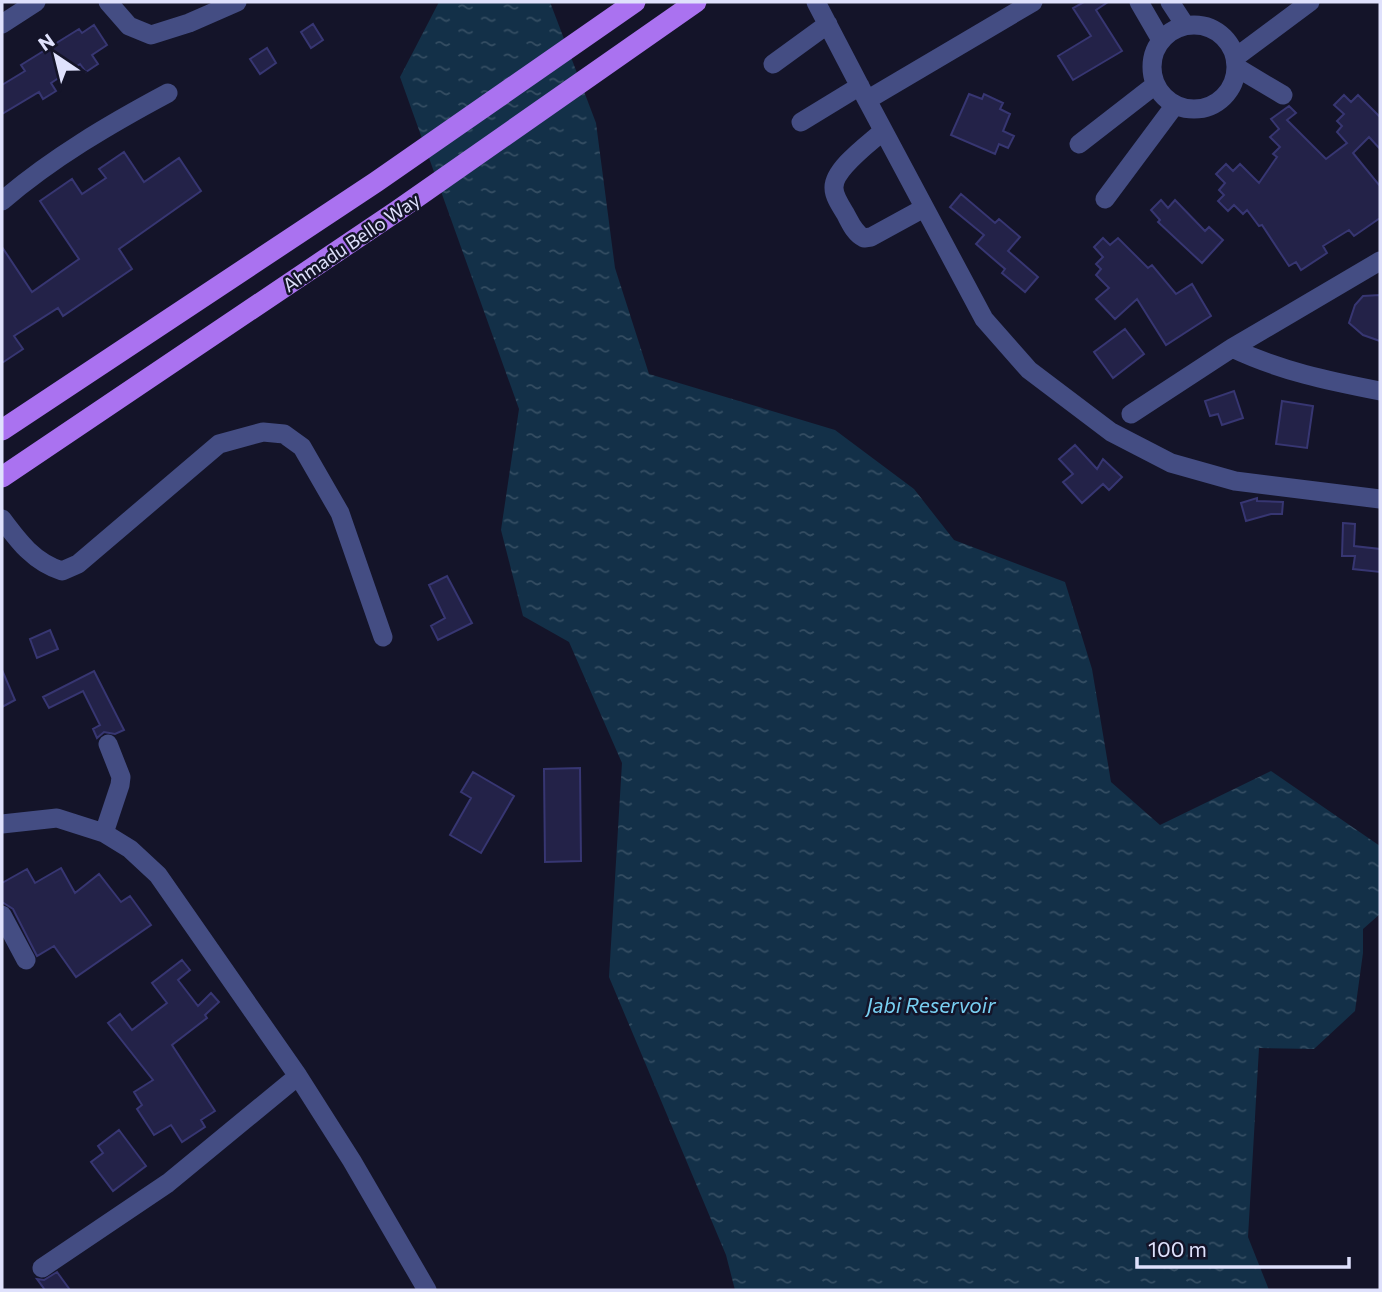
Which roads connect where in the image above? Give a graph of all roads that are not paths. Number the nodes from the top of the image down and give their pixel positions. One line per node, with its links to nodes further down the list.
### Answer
1 (36, 2): 11 (street)
2 (108, 2): 3 (street)
3 (237, 2)
4 (635, 2): 32 (main road, Ahmadu Bello Way)
5 (696, 2): 33 (main road, Ahmadu Bello Way)
6 (816, 2): 12 (street)
7 (1033, 2): 19 (street)
8 (1139, 2): 14 (street)
9 (1170, 2): 13 (street)
10 (1310, 2): 15 (street)
11 (2, 24)
12 (828, 24): 16 (street); 19 (street)
13 (1185, 25): 14 (street); 15 (street)
14 (1161, 40): 17 (street)
15 (1236, 62): 20 (street); 21 (street)
16 (774, 64)
17 (1156, 85): 21 (street); 24 (street)
18 (168, 93): 26 (street)
19 (863, 93): 22 (street); 23 (street)
20 (1283, 94)
21 (1175, 105): 25 (street)
22 (801, 122)
23 (883, 131): 27 (street); 27 (street)
24 (1079, 144)
25 (1105, 199)
26 (2, 201)
27 (924, 208): 34 (street)
28 (1380, 261): 29 (street)
29 (1232, 348): 30 (street); 31 (street)
30 (1380, 391)
31 (1131, 414)
32 (2, 430)
33 (2, 477)
34 (1380, 499)
35 (2, 519): 36 (street)
36 (383, 637)
37 (108, 744): 39 (street)
38 (2, 824): 39 (street)
39 (104, 833): 42 (street)
40 (2, 915): 41 (street)
41 (26, 960)
42 (298, 1076): 43 (street); 44 (street)
43 (42, 1268)
44 (427, 1290)

